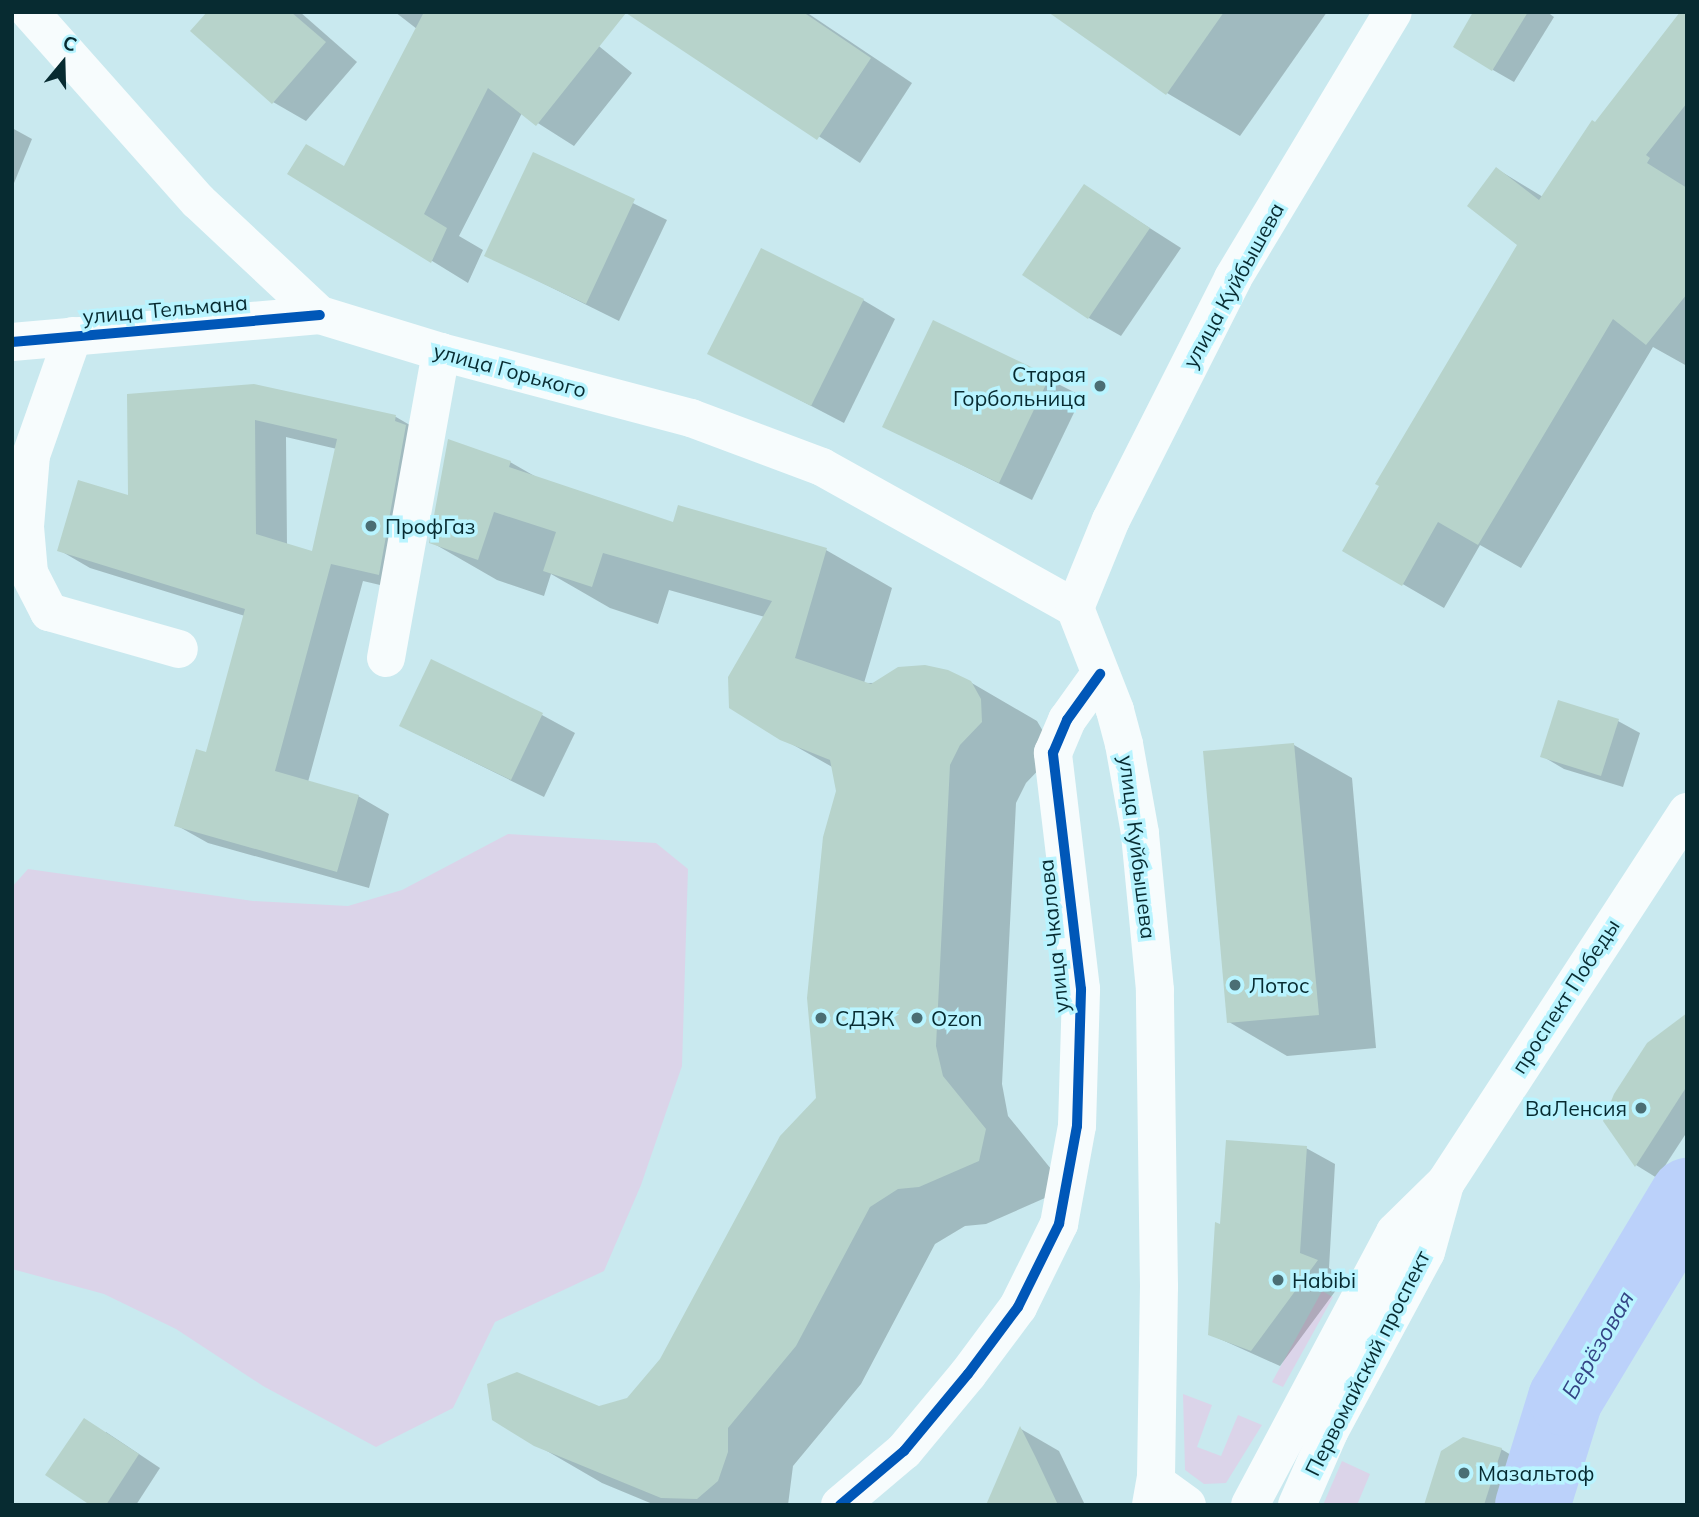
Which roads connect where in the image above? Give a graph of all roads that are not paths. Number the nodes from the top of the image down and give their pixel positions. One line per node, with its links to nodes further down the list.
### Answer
1 (30, 12): 3 (main road, улица Горького)
2 (1393, 12): 7 (main road, улица Куйбышева)
3 (320, 314): 4 (main road, улица Тельмана); 6 (main road, улица Горького)
4 (73, 337): 5 (main road, улица Тельмана); 8 (main road)
5 (12, 342)
6 (441, 352): 7 (main road, улица Горького); 9 (main road)
7 (1075, 608): 10 (main road, улица Куйбышева)
8 (179, 649)
9 (386, 658)
10 (1100, 674): 13 (main road, улица Куйбышева); 15 (main road, улица Чкалова)
11 (1687, 812): 12 (main road, проспект Победы)
12 (1446, 1182): 14 (main road, Первомайский проспект); 16 (main road, Первомайский проспект)
13 (1164, 1495)
14 (1248, 1504)
15 (840, 1505)
16 (1297, 1505)

